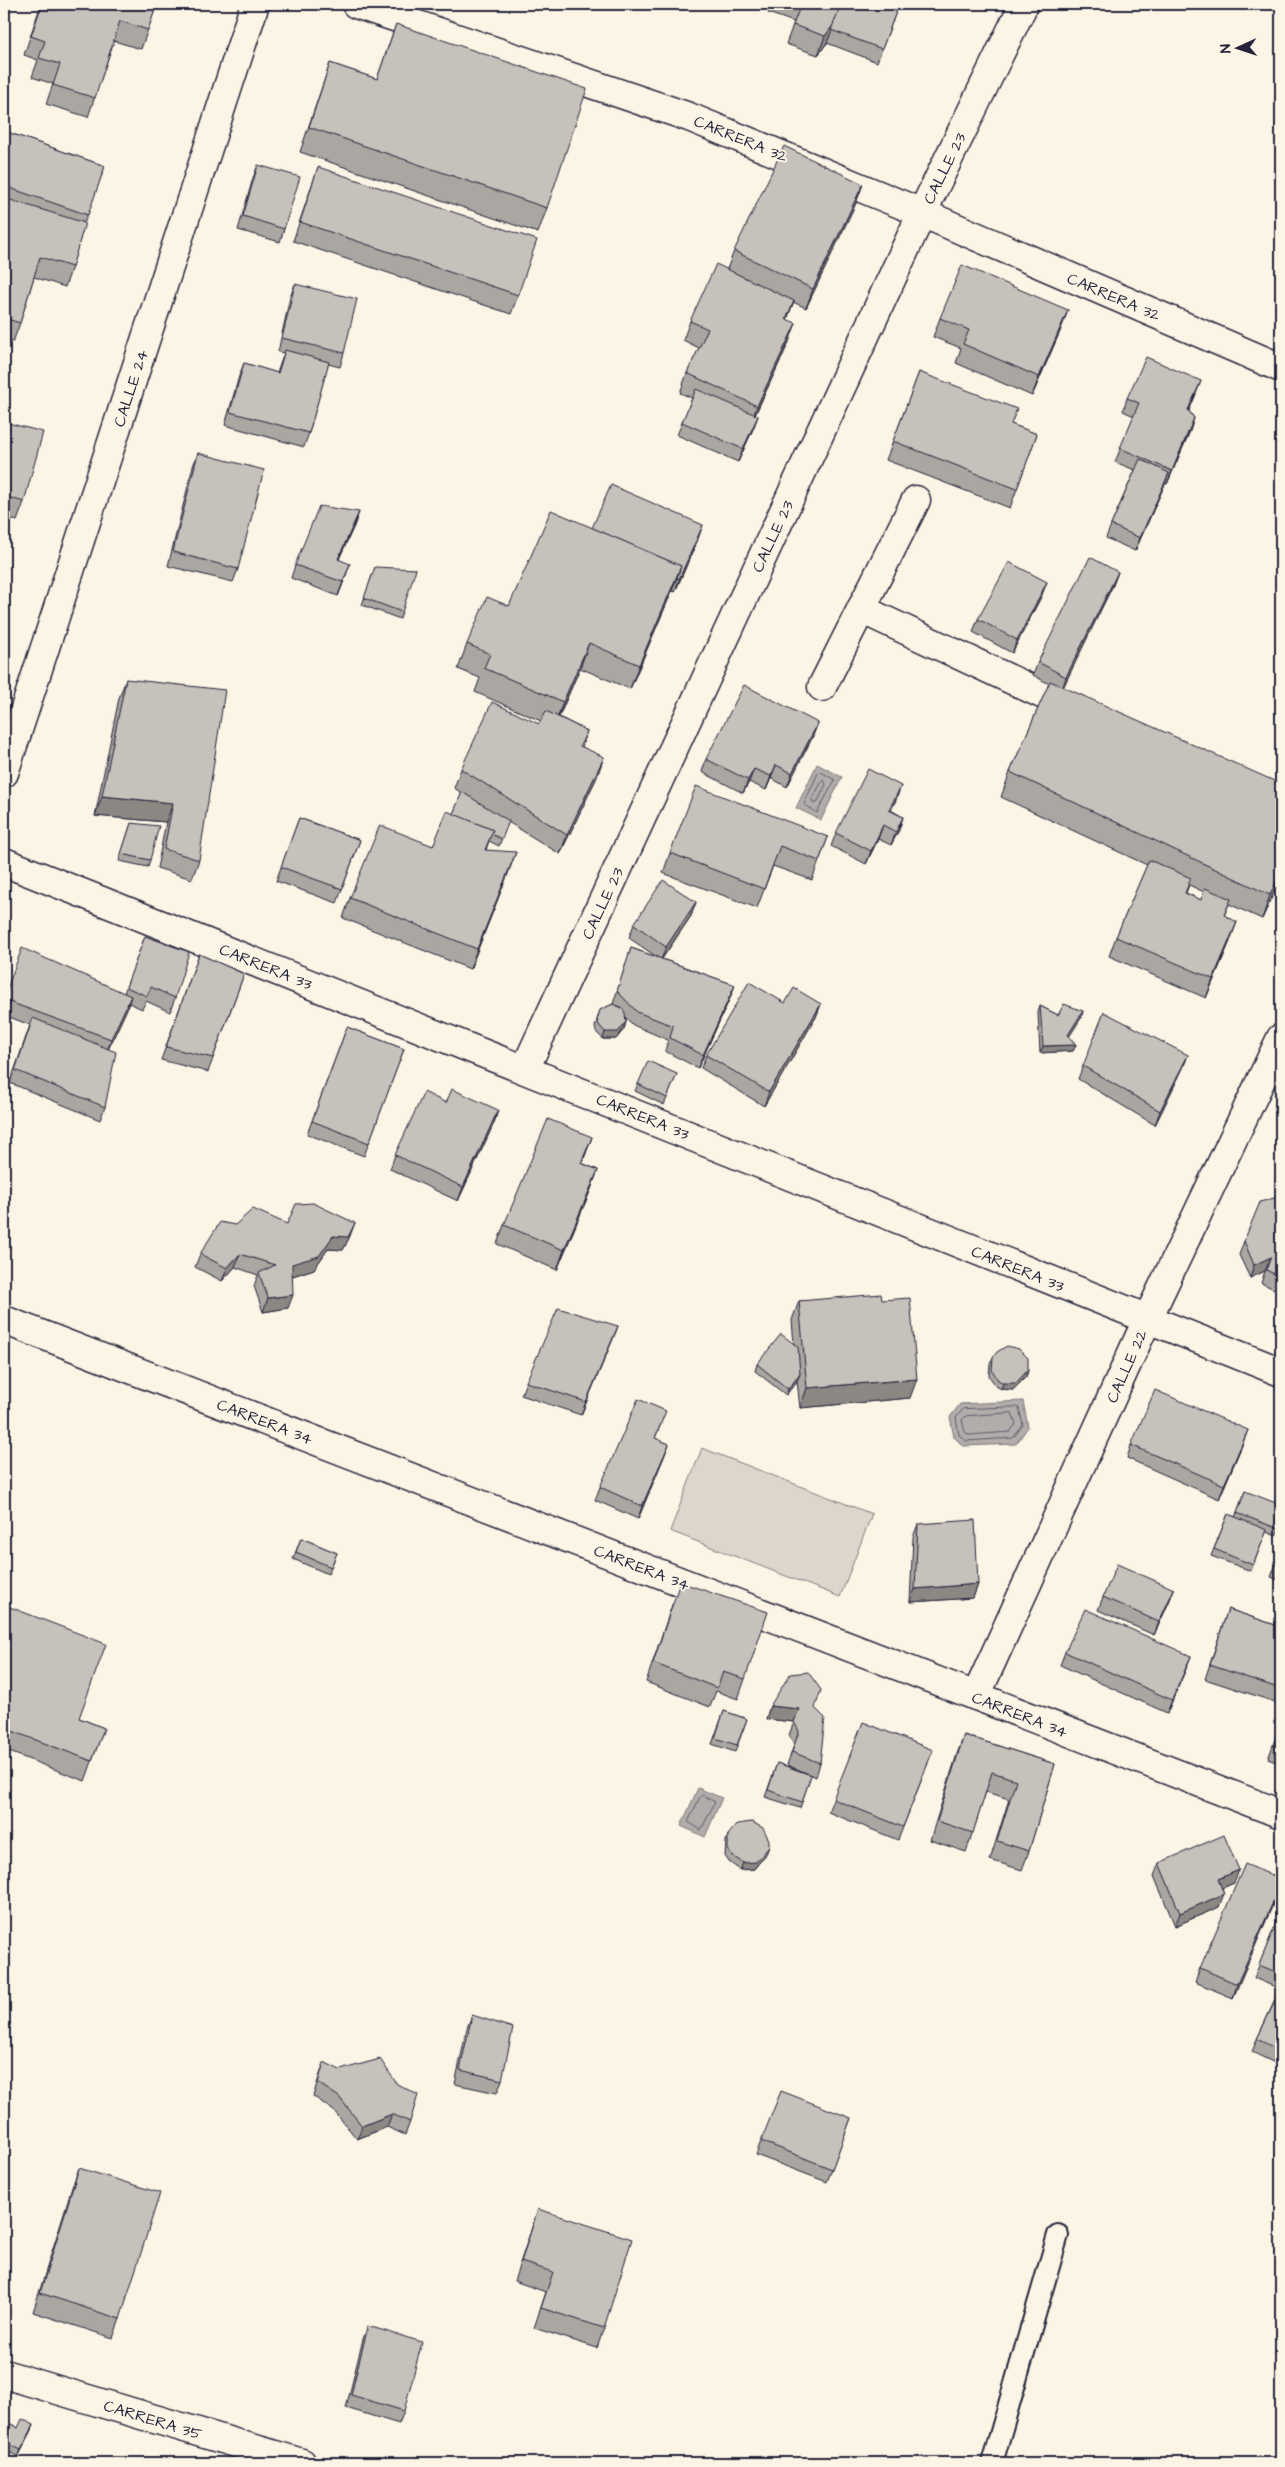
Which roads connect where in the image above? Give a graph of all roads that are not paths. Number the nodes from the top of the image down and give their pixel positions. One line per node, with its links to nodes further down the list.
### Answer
1 (255, 4): 10 (street, CALLE 24)
2 (356, 4): 4 (street, CARRERA 32)
3 (1024, 4): 4 (street, CALLE 23)
4 (922, 213): 5 (street, CARRERA 32); 13 (street, CALLE 23)
5 (1281, 368)
6 (916, 500): 7 (street)
7 (861, 610): 8 (street); 9 (street)
8 (822, 686)
9 (1102, 722)
10 (4, 773)
11 (4, 862): 13 (street, CARRERA 33)
12 (1281, 1038): 15 (street, CALLE 22)
13 (525, 1069): 15 (street, CARRERA 33)
14 (4, 1320): 17 (street, CARRERA 34)
15 (1147, 1320): 16 (street, CARRERA 33); 17 (street, CALLE 22)
16 (1281, 1372)
17 (976, 1696): 18 (street, CARRERA 34)
18 (1281, 1814)
19 (1058, 2235): 22 (lane)
20 (4, 2374): 21 (street, CARRERA 35)
21 (302, 2463)
22 (992, 2463)

